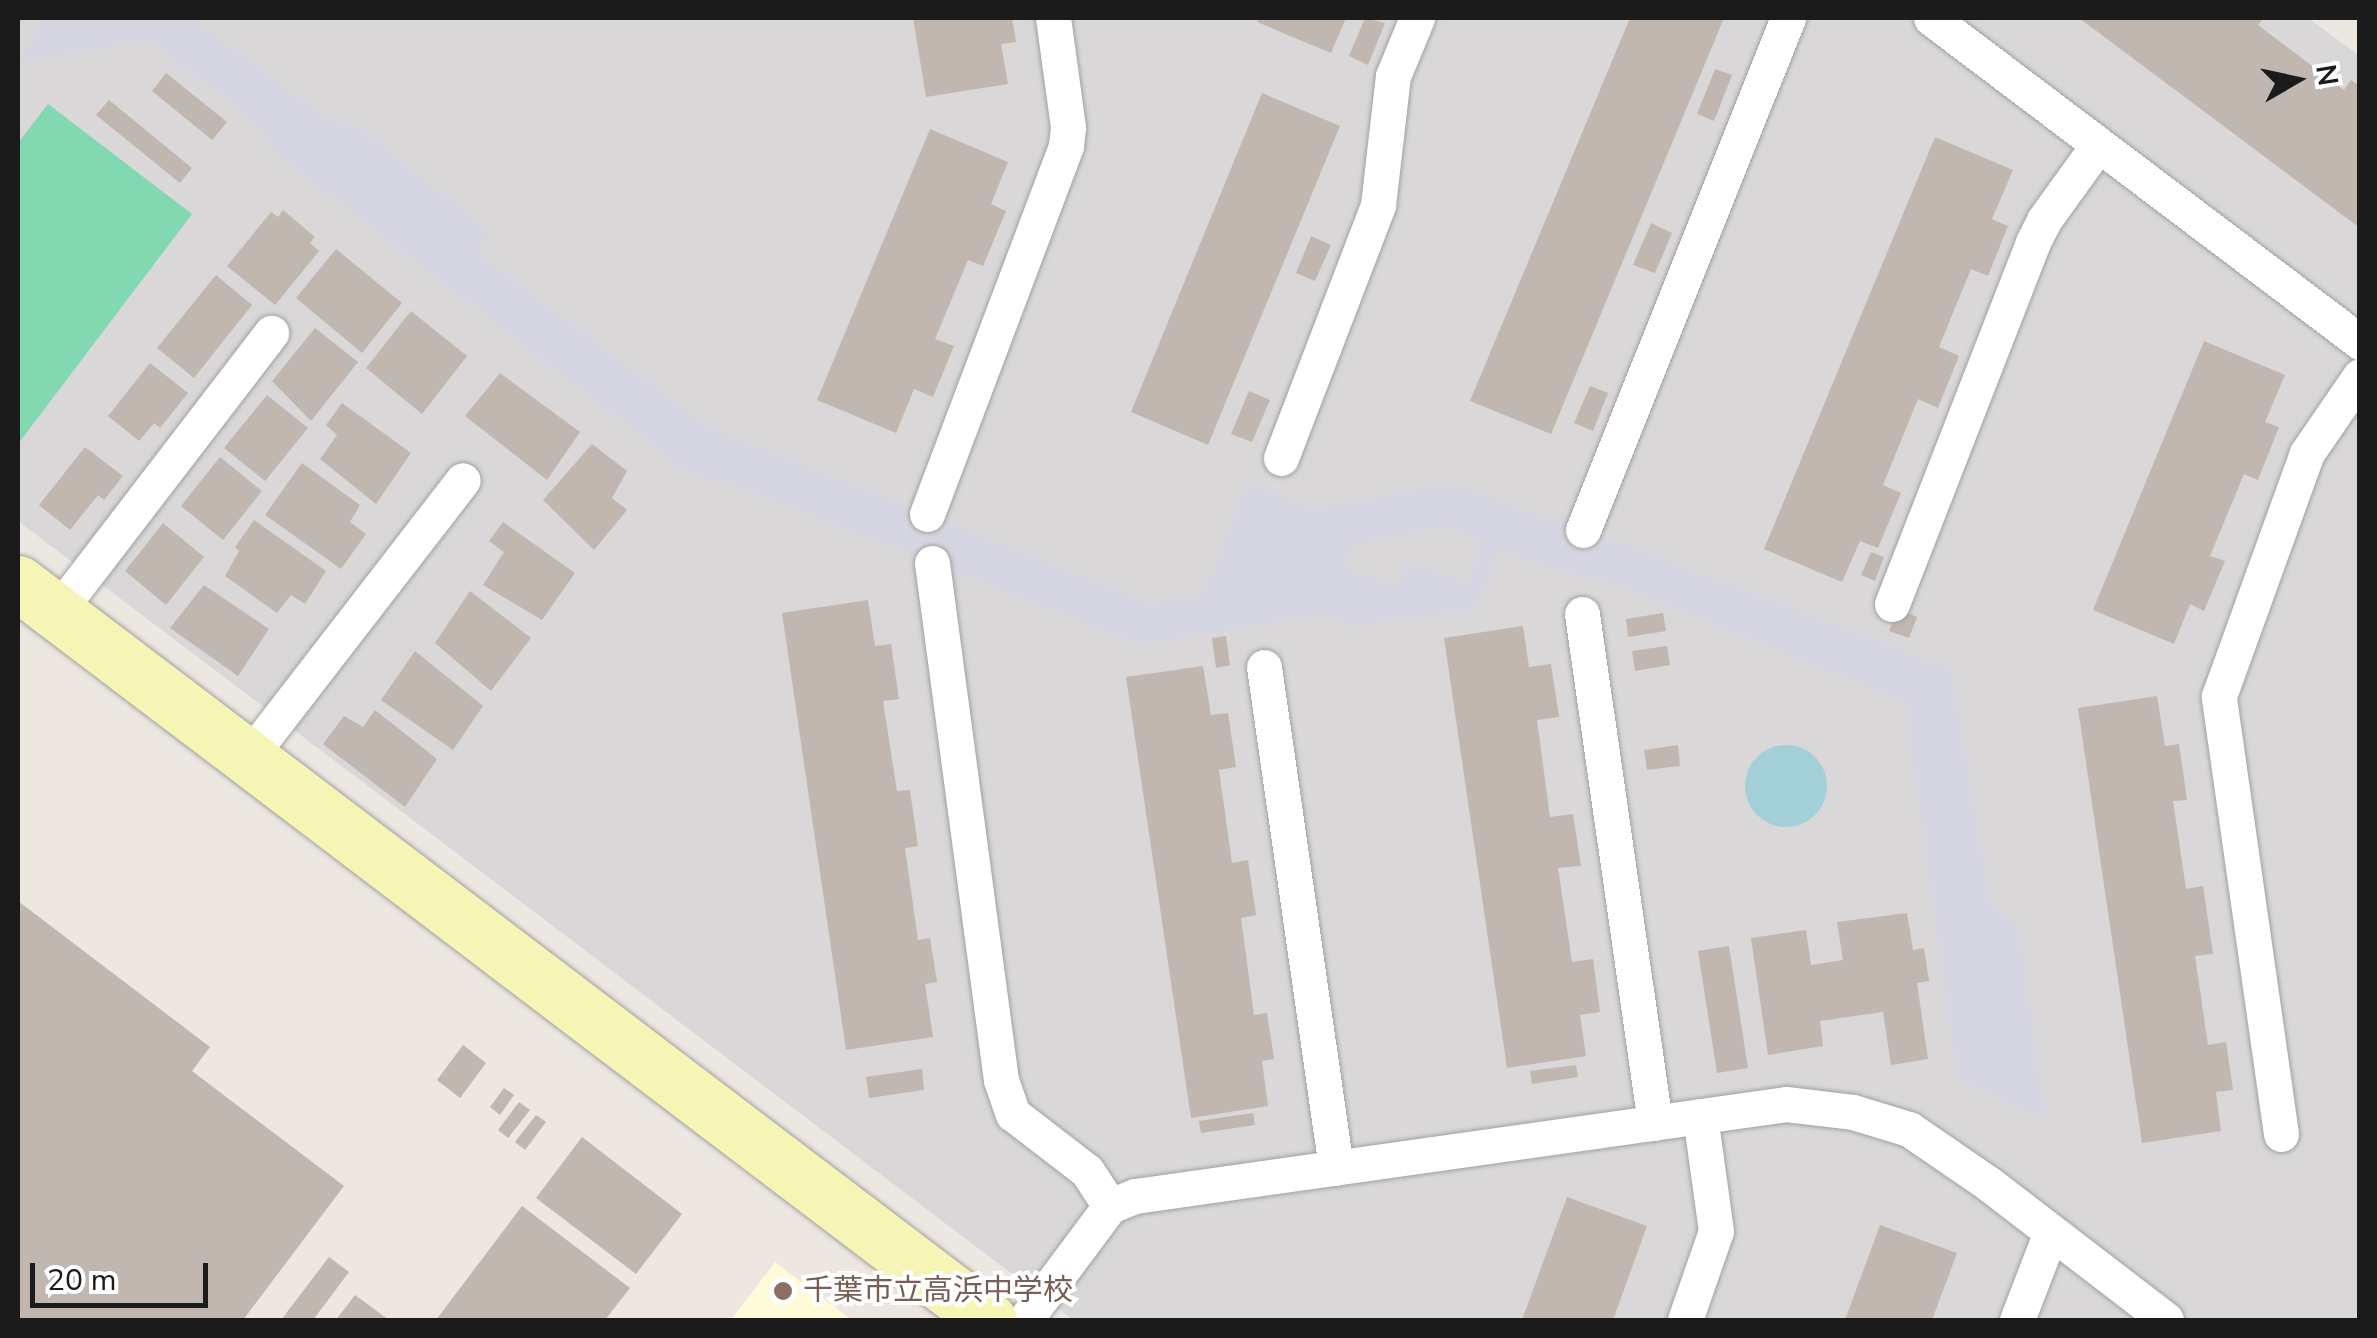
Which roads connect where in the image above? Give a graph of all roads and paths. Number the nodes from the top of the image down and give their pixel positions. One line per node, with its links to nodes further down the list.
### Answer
1 (1053, 18): 11 (lane)
2 (1417, 18): 9 (lane)
3 (1788, 18): 12 (lane)
4 (1931, 18): 5 (lane)
5 (2098, 145): 7 (lane); 15 (lane)
6 (271, 333): 14 (lane)
7 (2360, 342)
8 (2360, 376): 21 (lane)
9 (1281, 458)
10 (462, 480): 18 (lane)
11 (927, 514)
12 (1583, 530)
13 (932, 563): 23 (lane)
14 (37, 597): 18 (street)
15 (1892, 604)
16 (1582, 614): 20 (lane)
17 (1264, 666): 22 (lane)
18 (248, 758): 25 (street)
19 (1700, 1116): 20 (lane); 24 (lane); 27 (lane)
20 (1655, 1123): 22 (lane)
21 (2281, 1134)
22 (1336, 1168): 23 (lane)
23 (1110, 1206): 26 (lane)
24 (2052, 1232): 28 (lane); 29 (lane)
25 (989, 1320)
26 (1025, 1320)
27 (1684, 1320)
28 (2017, 1320)
29 (2166, 1320)

